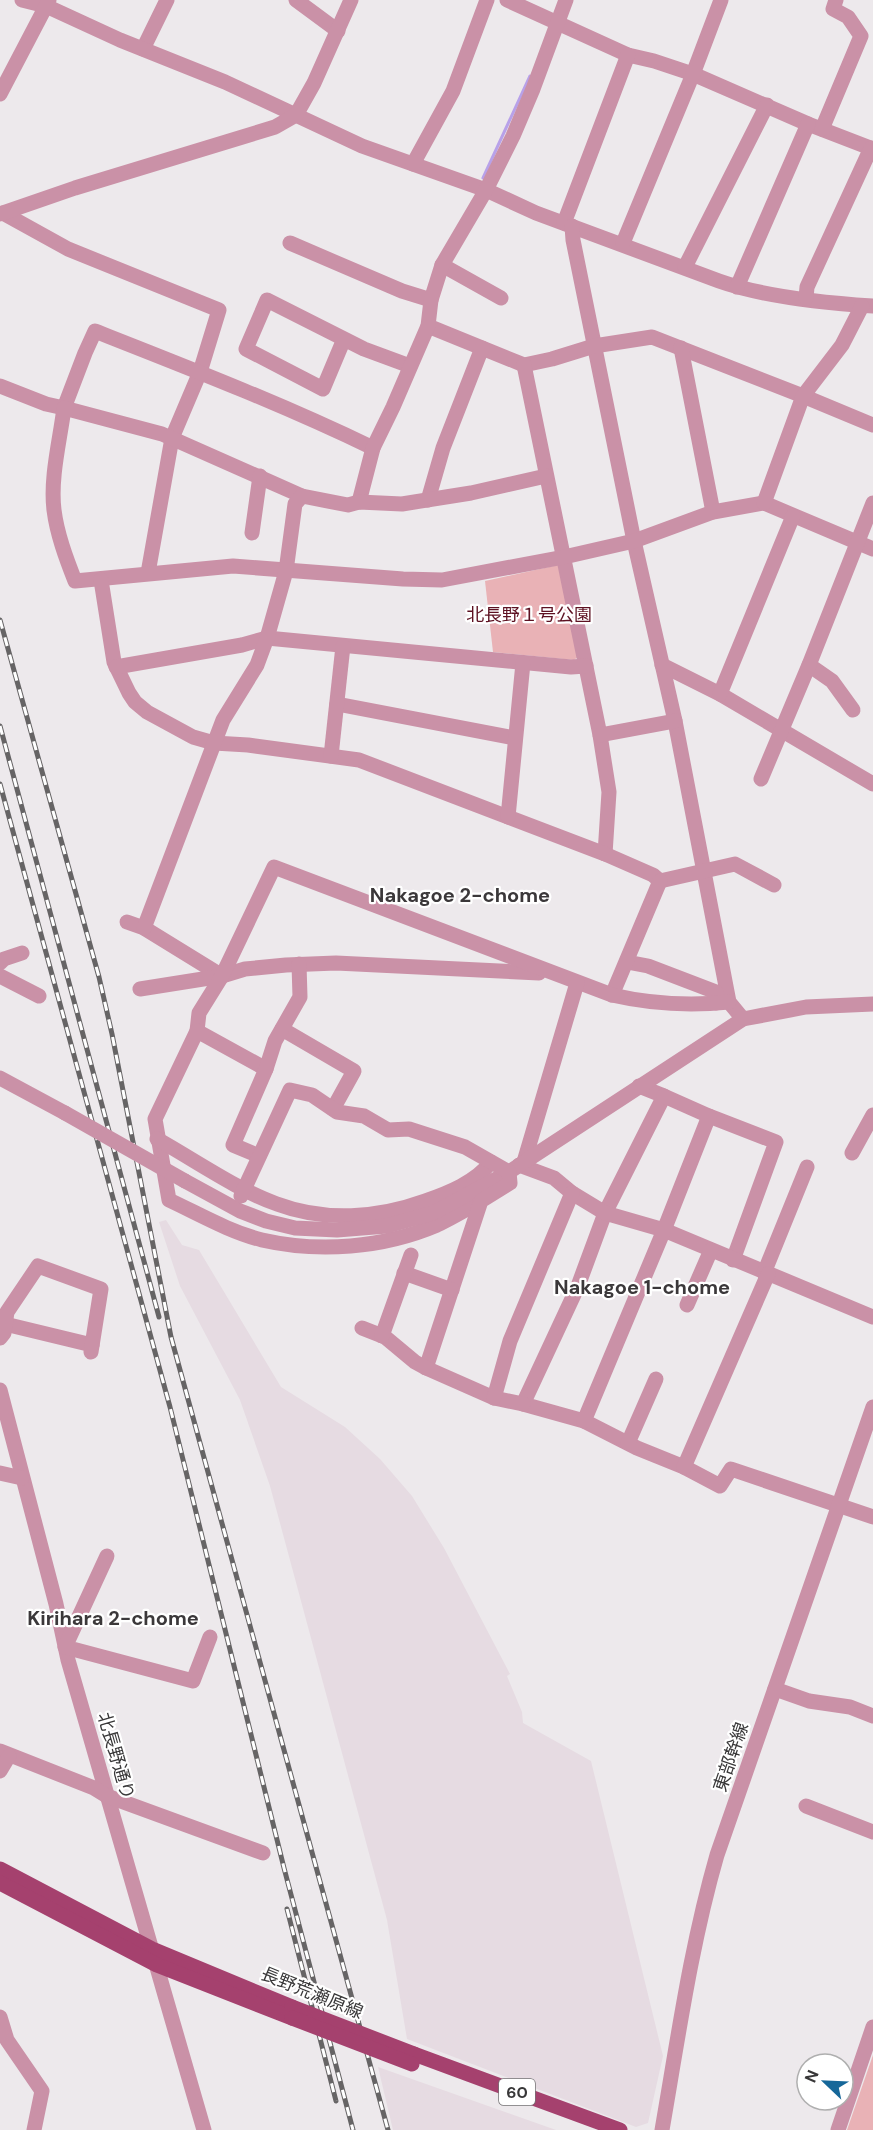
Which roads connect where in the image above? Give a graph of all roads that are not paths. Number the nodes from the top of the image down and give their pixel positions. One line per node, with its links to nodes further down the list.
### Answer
1 (22, 0): 10 (street)
2 (167, 0): 13 (street)
3 (296, 0): 12 (street)
4 (351, 0): 12 (street)
5 (487, 0): 21 (street)
6 (507, 0): 11 (street)
7 (566, 0): 11 (street)
8 (721, 0): 15 (street)
9 (836, 0): 19 (street)
10 (48, 3): 13 (street); 16 (street)
11 (553, 22): 14 (street); 22 (street)
12 (338, 31): 18 (street)
13 (142, 50): 18 (street)
14 (628, 55): 15 (street); 24 (street)
15 (693, 74): 17 (street); 26 (street)
16 (0, 94)
17 (767, 105): 19 (street); 28 (street)
18 (296, 115): 21 (street); 23 (street)
19 (815, 126): 20 (street); 29 (street)
20 (872, 149): 31 (street)
21 (413, 164): 22 (street)
22 (486, 190): 24 (street); 27 (street)
23 (2, 214): 41 (street)
24 (568, 225): 26 (street); 36 (street)
25 (290, 243): 32 (street)
26 (623, 243): 28 (street)
27 (442, 265): 30 (street); 32 (street)
28 (685, 267): 29 (street)
29 (737, 287): 31 (street)
30 (501, 298)
31 (806, 298): 33 (street)
32 (431, 300): 34 (street)
33 (867, 306): 43 (street)
34 (428, 326): 37 (street); 40 (street)
35 (344, 339): 35 (street); 40 (street)
36 (594, 346): 38 (street); 39 (street); 58 (street)
37 (482, 348): 39 (street); 51 (street)
38 (681, 348): 43 (street); 55 (street)
39 (524, 365): 49 (street)
40 (410, 366): 47 (street)
41 (200, 372): 44 (street); 46 (street); 47 (street)
42 (0, 386): 44 (street)
43 (803, 396): 45 (street); 54 (street)
44 (64, 408): 46 (street); 64 (street)
45 (873, 425)
46 (172, 438): 48 (street); 63 (street)
47 (373, 448): 52 (street)
48 (260, 476): 50 (street); 57 (street)
49 (546, 476): 51 (street); 61 (street)
50 (302, 496): 52 (street); 62 (street)
51 (428, 500): 52 (street)
52 (359, 502)
53 (873, 502): 59 (street)
54 (764, 503): 55 (street); 56 (street)
55 (713, 512): 58 (street)
56 (793, 516): 59 (street); 72 (street)
57 (252, 533)
58 (634, 541): 61 (street); 68 (street)
59 (858, 543): 60 (street); 69 (street)
60 (873, 549)
61 (564, 557): 62 (street); 70 (street)
62 (286, 571): 63 (street); 65 (street)
63 (148, 573): 64 (street)
64 (101, 580): 71 (street)
65 (267, 638): 66 (street); 71 (street); 79 (street)
66 (343, 646): 67 (street); 73 (street)
67 (523, 663): 70 (street); 78 (street)
68 (662, 665): 72 (street); 75 (street)
69 (809, 665): 74 (street); 76 (street)
70 (586, 666): 77 (street)
71 (116, 667): 79 (street)
72 (720, 694): 76 (street)
73 (337, 704): 78 (street); 80 (street)
74 (853, 710)
75 (675, 721): 77 (street); 85 (street)
76 (781, 730): 81 (street); 82 (street)
77 (600, 735): 84 (street)
78 (515, 738): 83 (street)
79 (214, 743): 80 (street); 89 (street)
80 (332, 756): 83 (street)
81 (761, 779)
82 (873, 784)
83 (508, 817): 84 (street)
84 (605, 854): 86 (street)
85 (703, 871): 86 (street); 87 (street); 101 (street)
86 (660, 881): 91 (street)
87 (774, 885)
88 (127, 922): 89 (street)
89 (144, 928): 96 (street)
90 (22, 953): 92 (street)
91 (627, 962): 99 (street); 101 (street)
92 (0, 963)
93 (299, 964): 94 (street); 96 (street); 104 (street)
94 (539, 973)
95 (0, 976): 100 (street)
96 (222, 976): 97 (street); 98 (street); 105 (street)
97 (577, 983): 99 (street); 117 (street)
98 (140, 988)
99 (612, 995): 101 (street)
100 (39, 996)
101 (722, 1003): 103 (street)
102 (873, 1004): 103 (street)
103 (743, 1019): 108 (street)
104 (282, 1029): 106 (street); 110 (street)
105 (197, 1031): 106 (street); 113 (street)
106 (266, 1069): 115 (street)
107 (0, 1078): 117 (street, bridge)
108 (639, 1086): 109 (street); 117 (street)
109 (664, 1096): 112 (street); 122 (street)
110 (333, 1109): 115 (street); 116 (street)
111 (873, 1115): 114 (street)
112 (710, 1116): 123 (street); 126 (street)
113 (157, 1138): 119 (street); 121 (street)
114 (852, 1153)
115 (259, 1156): 119 (street)
116 (491, 1162): 117 (street); 119 (street)
117 (518, 1166): 120 (street); 121 (street)
118 (807, 1167): 128 (street)
119 (243, 1193)
120 (572, 1193): 122 (street); 138 (street)
121 (481, 1201): 129 (street)
122 (605, 1213): 123 (street); 139 (street)
123 (664, 1230): 124 (street); 141 (street)
124 (711, 1251): 126 (street); 130 (street)
125 (411, 1255): 127 (street)
126 (733, 1260): 128 (street)
127 (404, 1273): 129 (street); 134 (street)
128 (766, 1273): 131 (street); 143 (street)
129 (452, 1290): 135 (street)
130 (687, 1305)
131 (873, 1317)
132 (363, 1328): 134 (street)
133 (3, 1331): 133 (street)
134 (382, 1336): 135 (street)
135 (426, 1368): 138 (street)
136 (656, 1379): 142 (street)
137 (0, 1390): 145 (street, 北長野通り)
138 (494, 1398): 139 (street)
139 (523, 1404): 141 (street)
140 (873, 1407): 146 (street, 東部幹線)
141 (584, 1421): 142 (street)
142 (628, 1443): 143 (street)
143 (684, 1467): 146 (street)
144 (0, 1473): 145 (street)
145 (22, 1478): 150 (street, 北長野通り)
146 (840, 1505): 147 (street); 151 (street, 東部幹線)
147 (873, 1517)
148 (107, 1556): 150 (street)
149 (210, 1637): 150 (street)
150 (65, 1647): 155 (street, 北長野通り)
151 (775, 1689): 152 (street); 171 (street, 東部幹線)
152 (873, 1716)
153 (5, 1754): 154 (street); 155 (street)
154 (0, 1771)
155 (106, 1796): 158 (street); 161 (street, 北長野通り)
156 (806, 1806): 157 (street)
157 (873, 1832)
158 (263, 1853)
159 (0, 1869): 161 (main road, 長野荒瀬原線 / 60)
160 (0, 1883): 162 (main road, 長野荒瀬原線 / 60)
161 (152, 1949): 162 (street, 北長野通り); 163 (main road, 長野荒瀬原線 / 60)
162 (157, 1965): 163 (main road, 長野荒瀬原線 / 60); 168 (street, 北長野通り)
163 (292, 2012): 166 (main road, 長野荒瀬原線 / 60, bridge)
164 (0, 2017): 167 (street)
165 (873, 2027): 172 (street)
166 (413, 2059): 169 (main road, 長野荒瀬原線 / 60); 170 (main road, 長野荒瀬原線 / 60)
167 (34, 2130)
168 (204, 2130)
169 (590, 2130)
170 (620, 2130)
171 (662, 2130)
172 (837, 2130)

